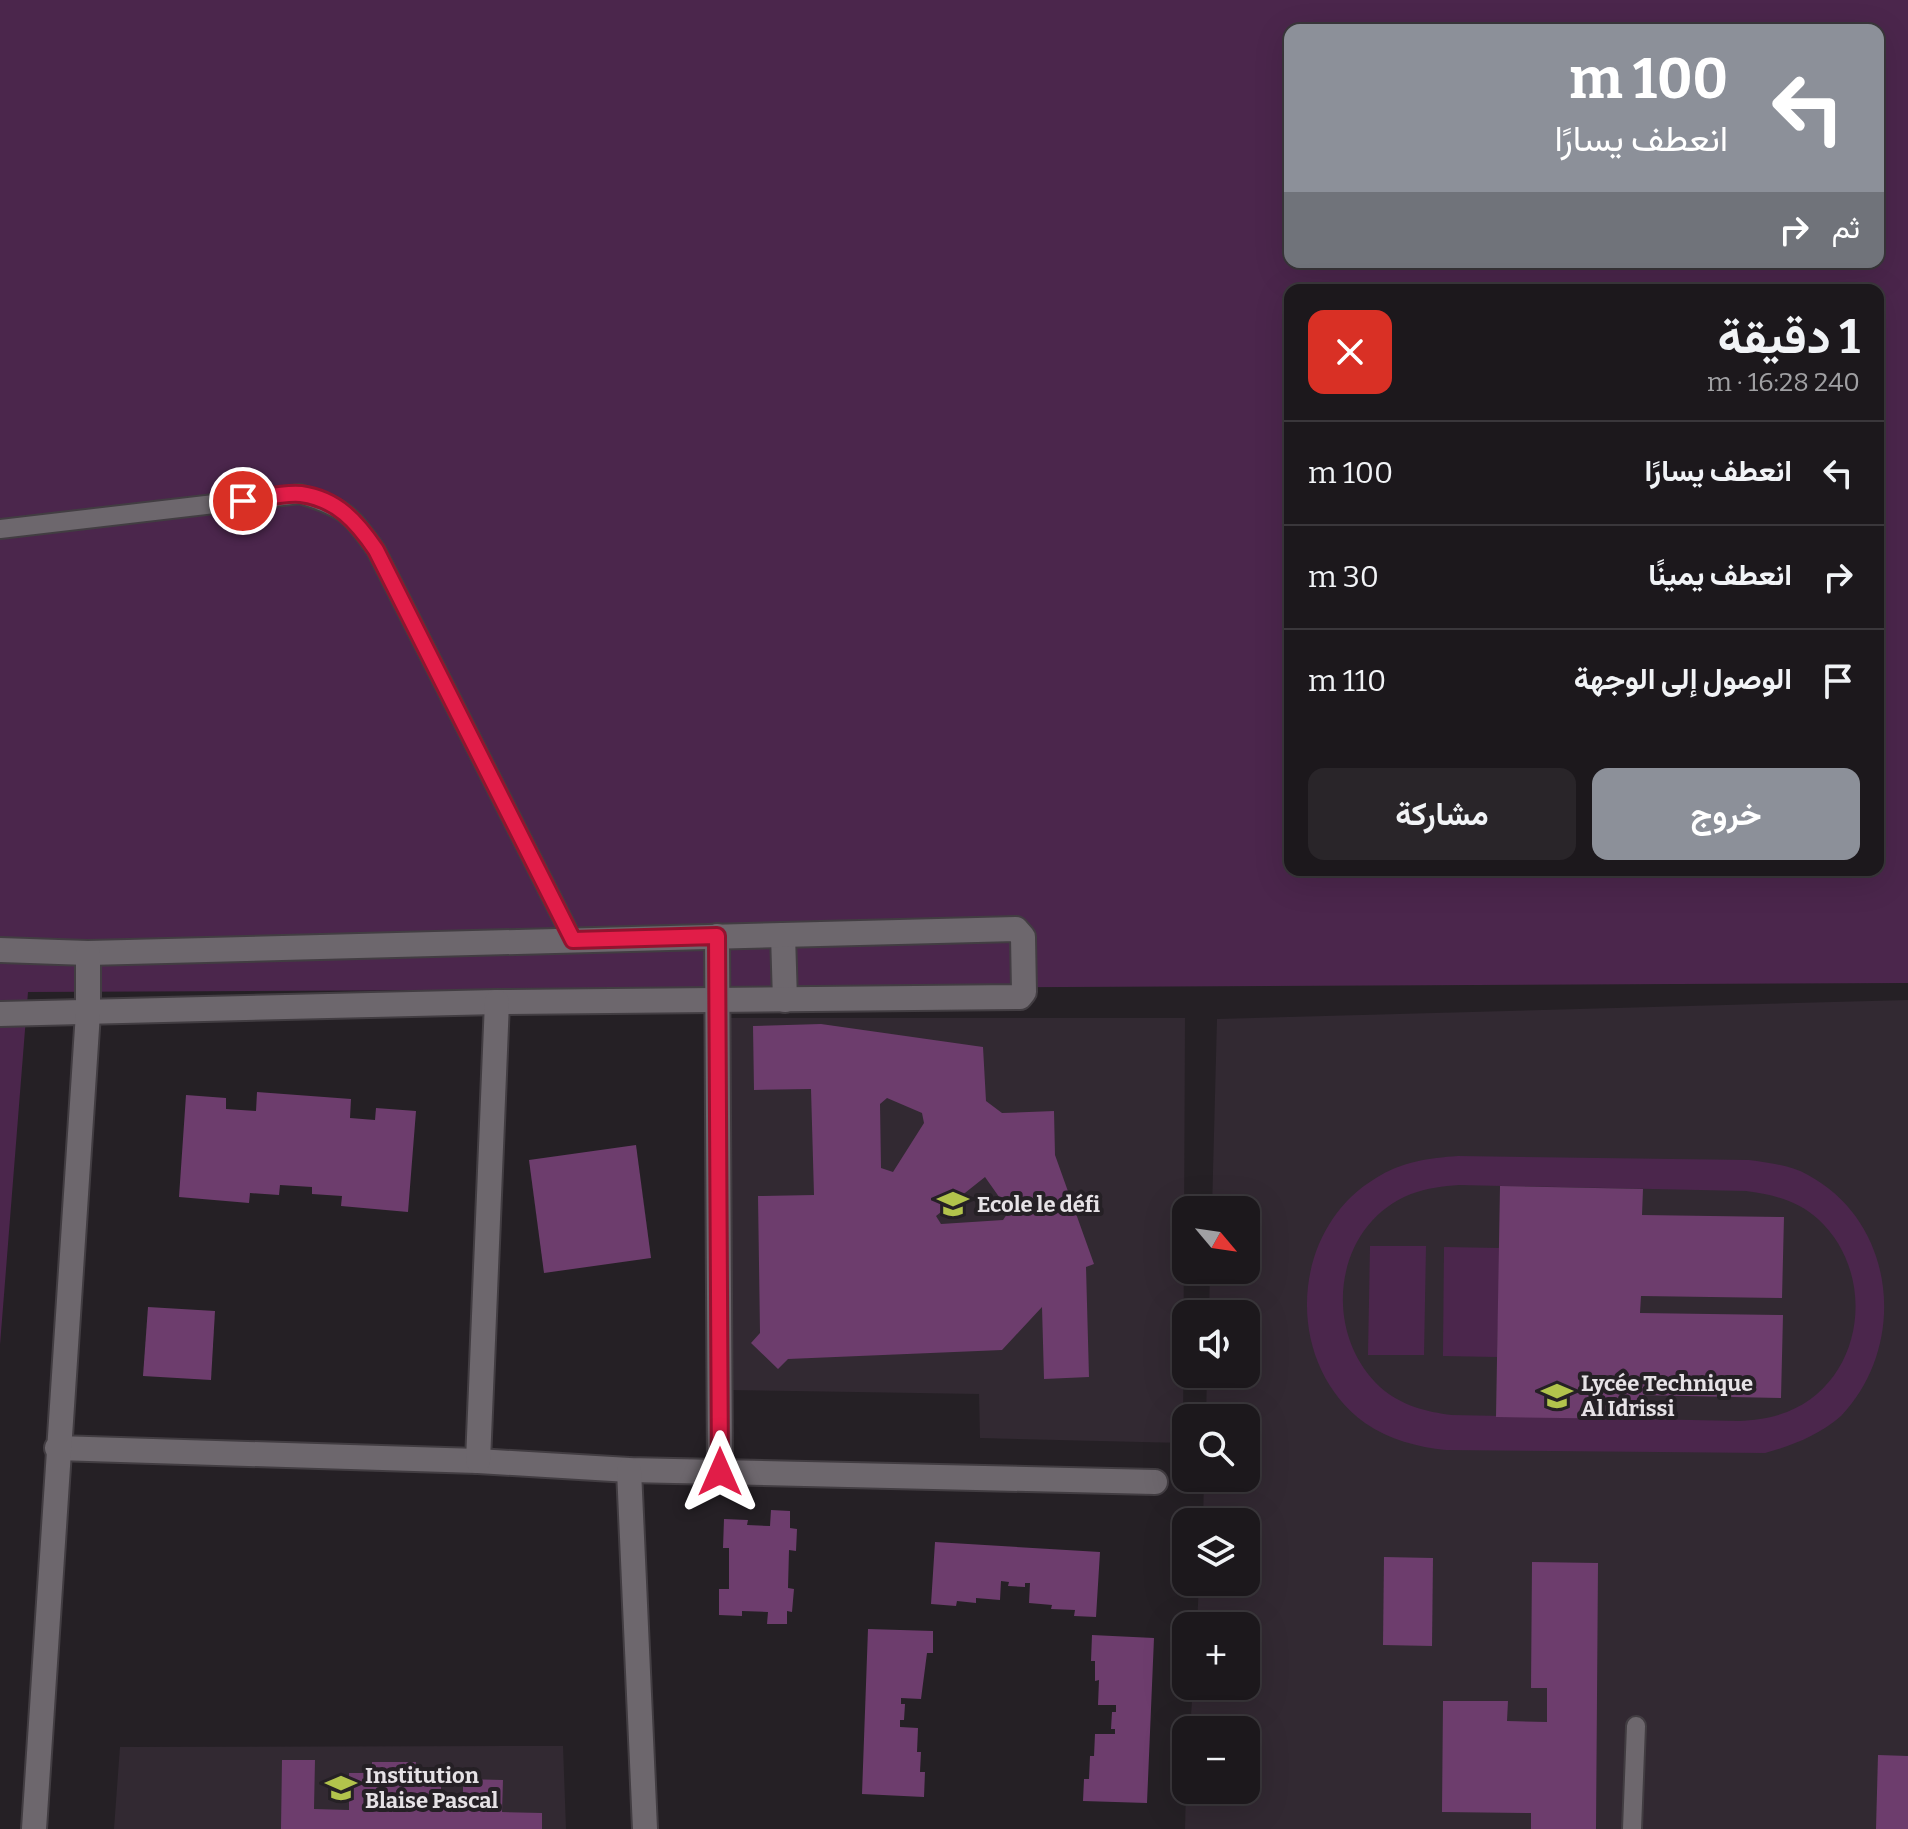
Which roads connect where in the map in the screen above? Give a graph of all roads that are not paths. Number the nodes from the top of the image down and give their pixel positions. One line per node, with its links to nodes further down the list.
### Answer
1 (0, 529): 4 (lane)
2 (783, 935): 3 (street); 8 (street); 8 (street)
3 (717, 936): 4 (street); 7 (street)
4 (573, 940): 6 (street)
5 (0, 950): 6 (street)
6 (88, 953): 10 (street)
7 (718, 1000): 8 (street); 9 (street); 15 (street)
8 (785, 1000)
9 (497, 1002): 10 (street); 13 (street)
10 (88, 1013): 11 (street); 12 (street)
11 (0, 1014)
12 (57, 1448): 13 (street); 18 (street)
13 (478, 1461): 14 (street)
14 (629, 1470): 15 (street); 19 (street)
15 (720, 1472): 16 (street)
16 (1155, 1482)
17 (1636, 1726): 20 (lane)
18 (34, 1829)
19 (645, 1829)
20 (1632, 1829)

